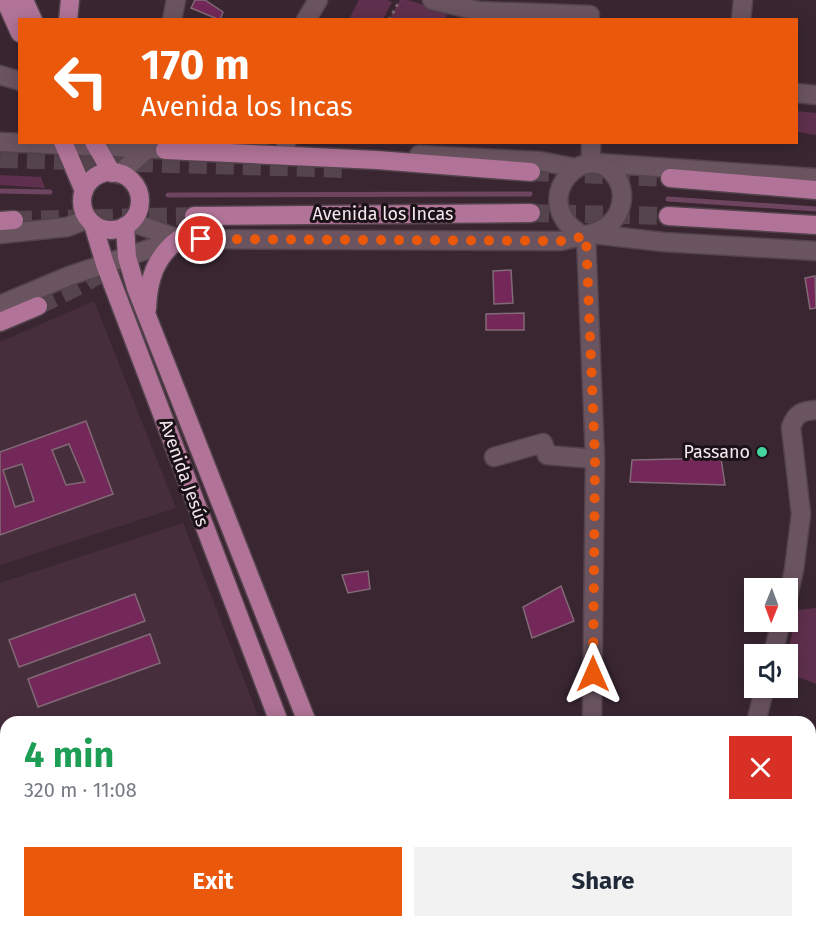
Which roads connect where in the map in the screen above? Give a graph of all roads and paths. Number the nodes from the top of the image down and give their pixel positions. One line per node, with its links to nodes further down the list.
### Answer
1 (5, 0): 16 (main road)
2 (24, 0): 10 (main road)
3 (70, 0): 11 (main road)
4 (176, 0): 12 (street)
5 (318, 0): 13 (street)
6 (400, 0): 14 (path)
7 (432, 0): 9 (street)
8 (743, 0): 15 (street)
9 (590, 11)
10 (32, 18)
11 (68, 18)
12 (172, 18)
13 (307, 18)
14 (390, 18)
15 (741, 18)
16 (18, 29)
17 (0, 75): 18 (street)
18 (18, 80)
19 (798, 93): 20 (street)
20 (816, 95)
21 (0, 142): 22 (street)
22 (18, 143)
23 (64, 144): 25 (street); 35 (main road)
24 (591, 144): 29 (street)
25 (96, 145): 28 (street); 31 (main road)
26 (165, 146): 27 (street); 28 (street); 30 (main road)
27 (286, 146): 29 (street)
28 (146, 150): 31 (street)
29 (588, 165): 33 (street); 43 (street); 43 (street)
30 (346, 169)
31 (115, 173): 35 (main road); 40 (main road)
32 (669, 178): 34 (main road)
33 (816, 178)
34 (816, 190)
35 (84, 191): 39 (main road)
36 (531, 213): 38 (main road, Avenida los Incas)
37 (668, 216): 41 (main road)
38 (194, 220)
39 (90, 221): 40 (main road, Avenida los Incas); 42 (street); 47 (main road, Avenida Jesús)
40 (128, 224): 44 (street, Avenida los Incas); 46 (main road, Avenida Jesús)
41 (816, 225)
42 (0, 234)
43 (587, 235): 44 (street, Avenida los Incas); 45 (street, Avenida los Incas); 56 (street)
44 (179, 239): 46 (street, Avenida los Incas); 50 (main road)
45 (816, 250)
46 (127, 256): 47 (street, Avenida los Incas); 50 (main road, Avenida Jesús)
47 (105, 264): 48 (street, Avenida los Incas); 54 (main road, Avenida Jesús)
48 (0, 306)
49 (38, 306): 51 (main road)
50 (147, 311): 53 (main road, Avenida Jesús)
51 (0, 322)
52 (816, 410): 57 (street)
53 (189, 421): 54 (main road); 58 (main road, Avenida Jesús)
54 (168, 430): 59 (main road, Avenida Jesús)
55 (494, 458): 56 (street)
56 (595, 459): 63 (street)
57 (792, 578)
58 (257, 596): 59 (main road); 62 (main road, Avenida Jesús)
59 (232, 602): 61 (main road, Avenida Jesús)
60 (762, 698): 64 (street)
61 (277, 716)
62 (305, 716)
63 (592, 716)
64 (758, 716)

